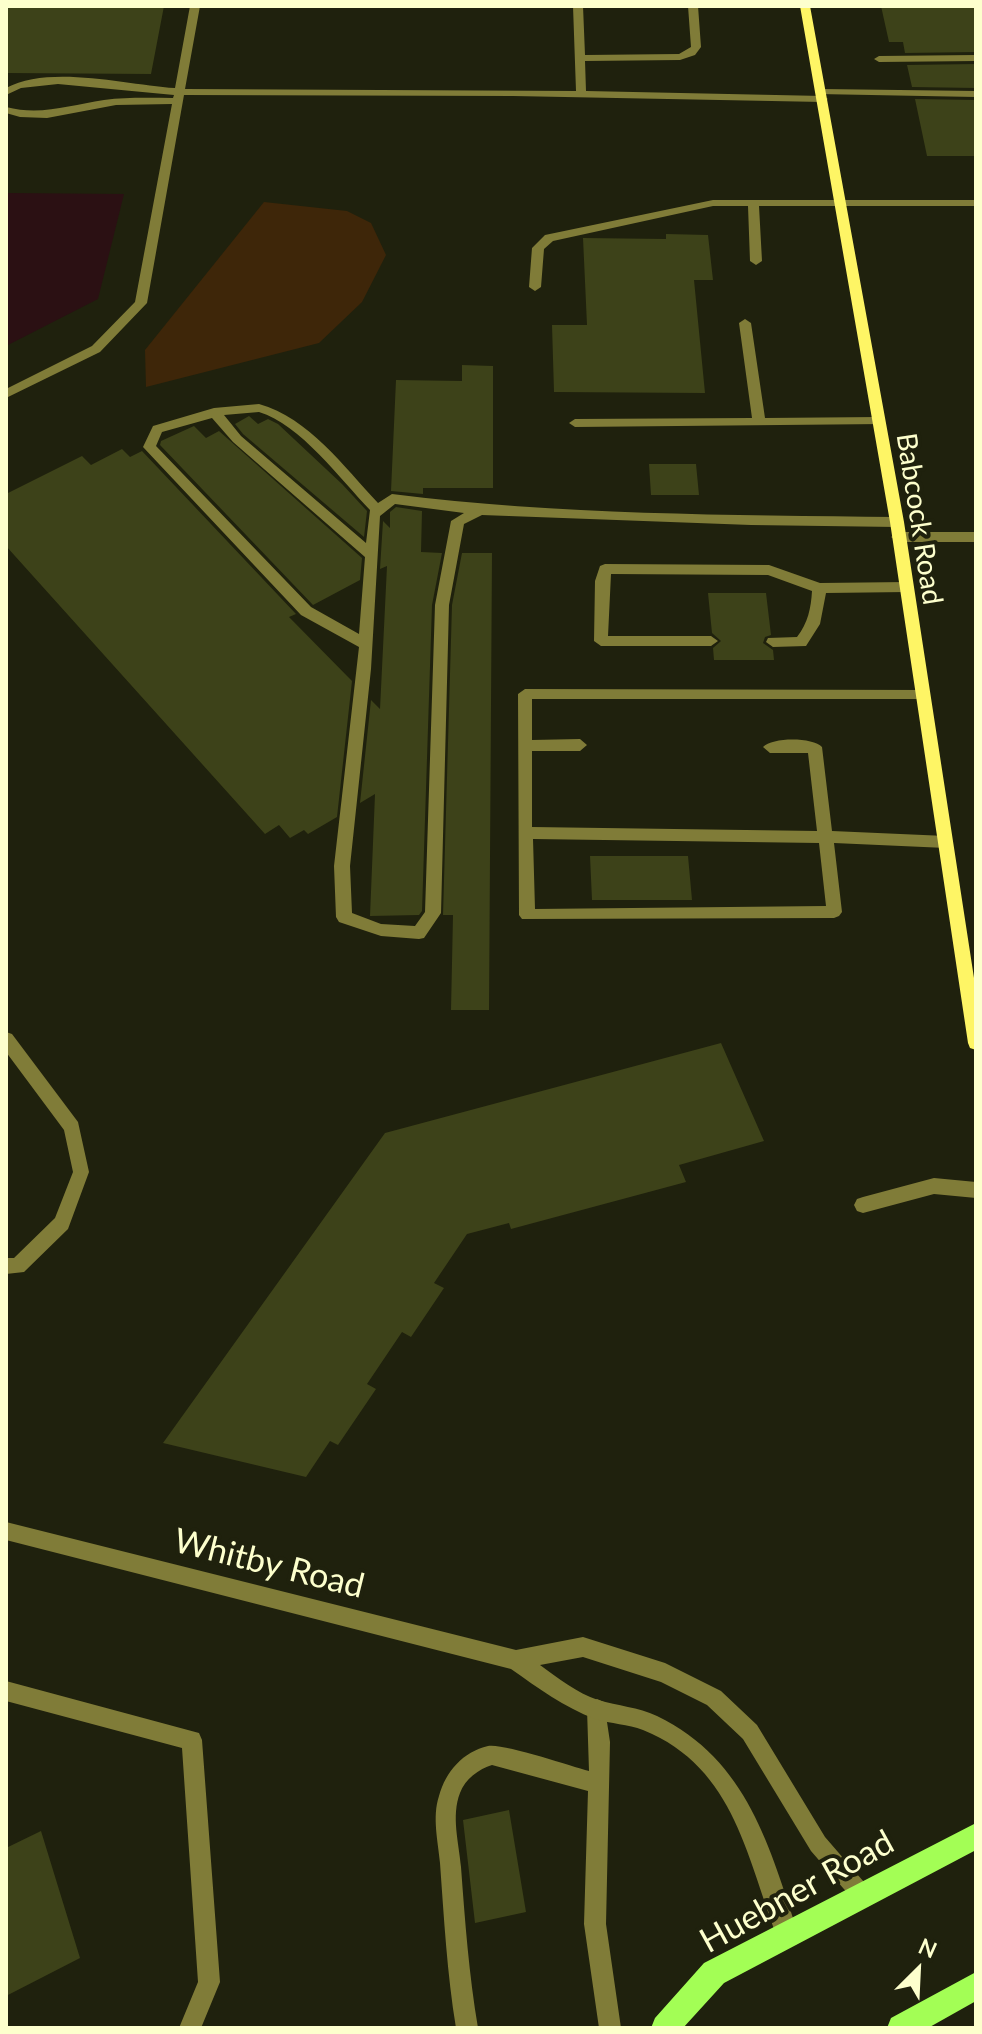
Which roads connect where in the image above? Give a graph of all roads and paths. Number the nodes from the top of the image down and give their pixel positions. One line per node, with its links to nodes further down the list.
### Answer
1 (195, 6): 12 (street)
2 (578, 6): 5 (street)
3 (693, 6): 5 (street)
4 (805, 6): 11 (main road, Babcock Road)
5 (580, 58): 9 (street)
6 (976, 58): 7 (street)
7 (879, 59)
8 (6, 92): 12 (street)
9 (581, 93): 11 (street); 12 (street)
10 (976, 94): 11 (street)
11 (823, 95): 15 (main road, Babcock Road)
12 (179, 96): 13 (street); 20 (street)
13 (6, 110)
14 (753, 203): 15 (street); 17 (street); 18 (street)
15 (841, 203): 16 (street); 22 (main road, Babcock Road)
16 (976, 203)
17 (756, 261)
18 (535, 287)
19 (745, 323): 23 (street)
20 (6, 394)
21 (214, 412): 26 (street); 29 (street); 34 (street)
22 (879, 421): 23 (street); 27 (main road, Babcock Road)
23 (759, 422): 24 (street)
24 (575, 423)
25 (480, 510): 26 (street); 27 (street); 34 (street)
26 (378, 511): 29 (street)
27 (898, 529): 28 (street); 30 (main road, Babcock Road)
28 (976, 537)
29 (370, 554): 34 (street)
30 (907, 587): 31 (street); 35 (main road, Babcock Road)
31 (819, 588): 32 (street); 33 (street)
32 (711, 641)
33 (773, 642)
34 (365, 644)
35 (923, 694): 37 (street); 41 (main road, Babcock Road)
36 (580, 745): 37 (street)
37 (525, 746): 39 (street)
38 (770, 747): 40 (street)
39 (525, 833): 40 (street); 40 (street)
40 (825, 837): 41 (street)
41 (946, 842): 42 (main road, Babcock Road)
42 (975, 1032)
43 (6, 1039): 46 (street)
44 (976, 1190): 45 (street)
45 (863, 1205)
46 (6, 1266)
47 (6, 1531): 48 (street, Whitby Road)
48 (516, 1660): 50 (street, Whitby Road); 53 (street, Whitby Road)
49 (6, 1691): 56 (street)
50 (597, 1709): 51 (street); 54 (street, Whitby Road)
51 (597, 1783): 57 (street); 58 (street)
52 (976, 1836): 53 (main road, Huebner Road)
53 (863, 1896): 54 (main road, Huebner Road)
54 (788, 1936): 59 (main road, Huebner Road)
55 (976, 1986): 60 (main road)
56 (190, 2028)
57 (467, 2028)
58 (610, 2028)
59 (665, 2028)
60 (901, 2028)

